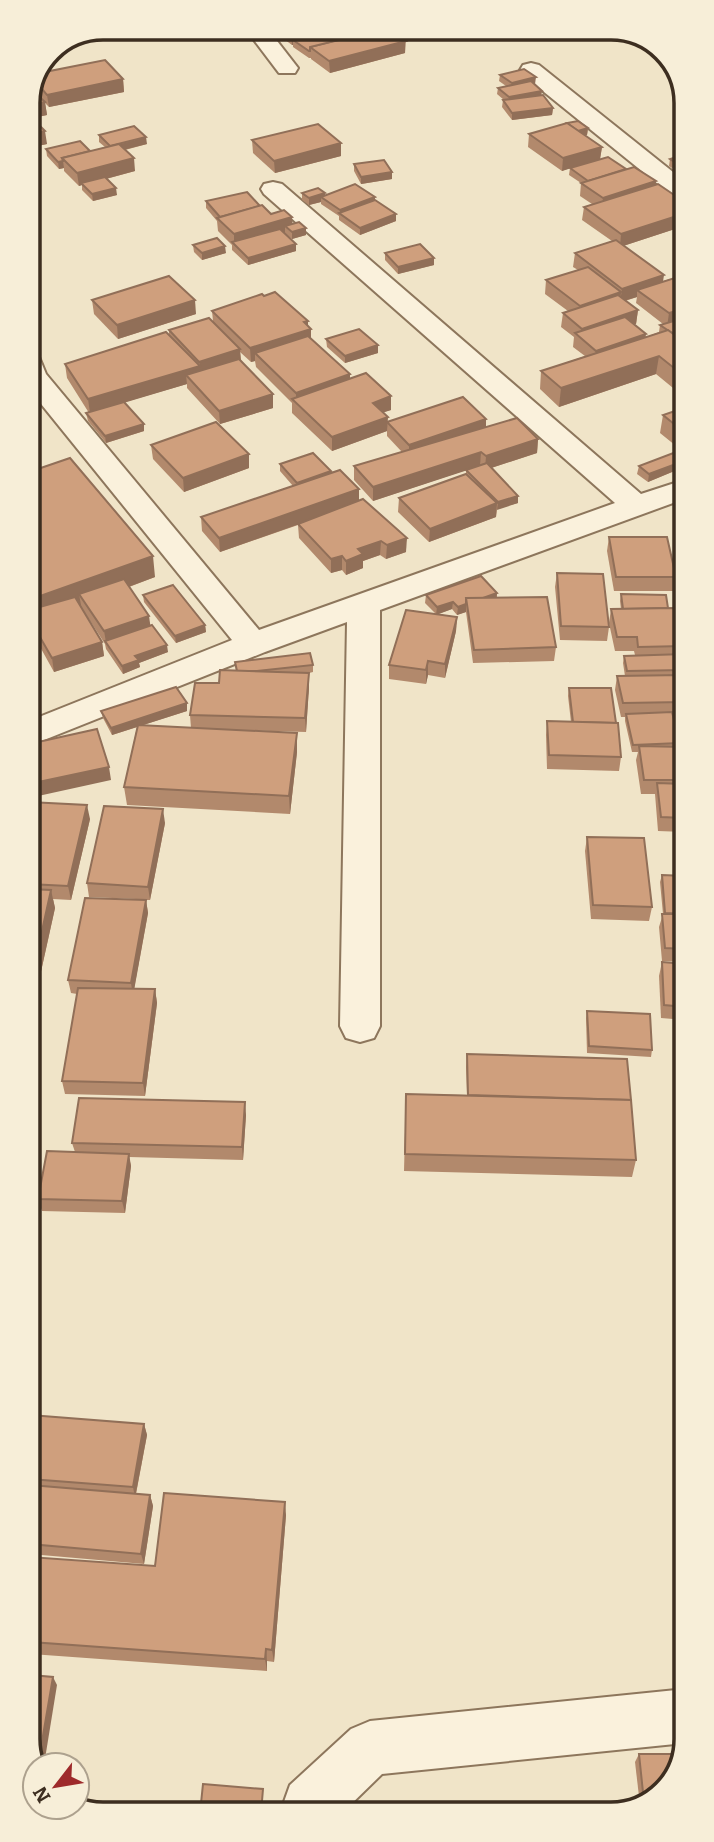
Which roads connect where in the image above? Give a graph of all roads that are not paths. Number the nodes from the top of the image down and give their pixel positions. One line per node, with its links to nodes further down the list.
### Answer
1 (265, 40): 2 (street)
2 (287, 68)
3 (531, 70): 4 (street)
4 (674, 184)
5 (273, 188): 8 (street)
6 (40, 385): 10 (street)
7 (674, 493): 8 (street)
8 (636, 506): 9 (street)
9 (363, 603): 10 (street); 12 (street)
10 (253, 644): 11 (street)
11 (40, 730)
12 (360, 1026)
13 (674, 1717): 14 (street)
14 (313, 1802)

